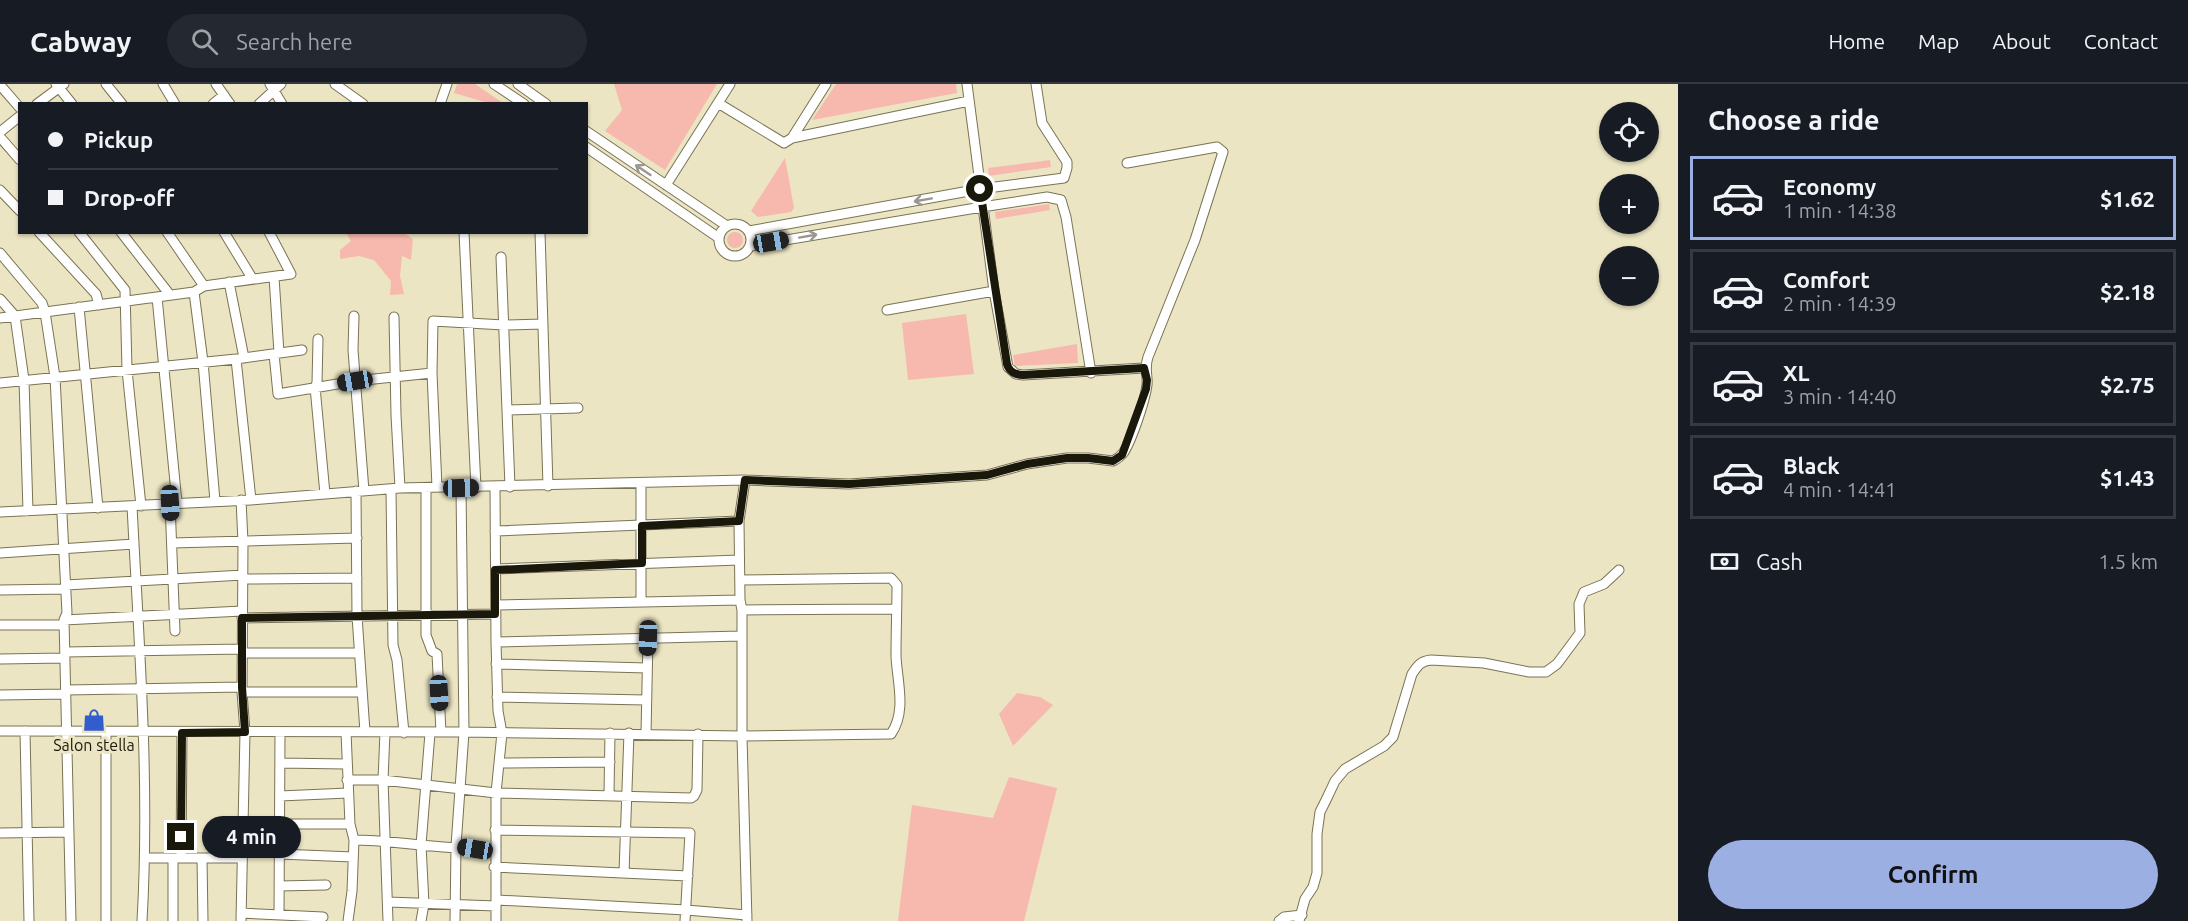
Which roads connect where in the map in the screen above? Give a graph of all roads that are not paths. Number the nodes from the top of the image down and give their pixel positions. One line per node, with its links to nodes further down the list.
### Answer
1 (106, 84): 20 (street)
2 (163, 84): 21 (street)
3 (216, 84): 16 (street)
4 (335, 84): 26 (street)
5 (447, 84): 27 (street)
6 (494, 84): 28 (street)
7 (518, 84): 15 (street)
8 (730, 84): 30 (street)
9 (826, 84): 36 (street)
10 (967, 84): 17 (street)
11 (1036, 84): 41 (street)
12 (0, 85): 31 (street)
13 (60, 85): 18 (street); 19 (street)
14 (275, 86): 24 (street); 25 (street)
15 (532, 88): 29 (street)
16 (224, 95): 22 (street); 23 (street)
17 (969, 101): 36 (street); 41 (street)
18 (39, 102)
19 (71, 102)
20 (120, 102)
21 (174, 102)
22 (215, 102)
23 (229, 102)
24 (261, 102)
25 (281, 102)
26 (360, 102)
27 (441, 102)
28 (521, 102)
29 (544, 102)
30 (718, 103): 36 (street); 40 (street)
31 (18, 106)
32 (18, 118): 33 (street)
33 (0, 132)
34 (588, 132): 40 (street, one-way to 34)
35 (0, 137): 38 (street)
36 (792, 138)
37 (588, 148): 55 (street)
38 (18, 158)
39 (1127, 163): 86 (street)
40 (666, 185): 45 (street)
41 (980, 189): 43 (street); 46 (street, one-way to 46)
42 (0, 190): 44 (street)
43 (982, 207): 56 (street, one-way to 43); 64 (street); 88 (street)
44 (18, 209)
45 (727, 226): 46 (street); 55 (street)
46 (749, 231): 56 (street)
47 (41, 234): 69 (street)
48 (82, 234): 68 (street)
49 (123, 234): 65 (street)
50 (168, 234): 62 (street)
51 (225, 234): 60 (street)
52 (270, 234): 59 (street)
53 (464, 234): 77 (street)
54 (540, 234): 78 (street)
55 (719, 238): 56 (street)
56 (750, 246)
57 (0, 253): 72 (street)
58 (501, 257): 79 (street)
59 (274, 277): 60 (street); 82 (street)
60 (252, 278): 61 (street)
61 (229, 282): 62 (street); 83 (street)
62 (204, 286): 63 (street)
63 (194, 291): 65 (street); 84 (street)
64 (994, 291): 71 (street); 88 (street)
65 (170, 295): 66 (street)
66 (158, 297): 68 (street); 85 (street)
67 (0, 299): 73 (street)
68 (126, 301): 69 (street); 87 (street)
69 (99, 305): 70 (street)
70 (79, 307): 72 (street); 90 (street)
71 (887, 310)
72 (45, 312): 73 (street); 92 (street)
73 (15, 316): 76 (street); 93 (street)
74 (354, 316): 94 (street)
75 (394, 317): 91 (street)
76 (0, 318)
77 (469, 324): 79 (street); 89 (street); 108 (street)
78 (543, 324): 79 (street); 99 (street)
79 (504, 325): 98 (street)
80 (318, 339): 96 (street)
81 (302, 350): 82 (street)
82 (276, 354): 83 (street); 96 (street)
83 (240, 359): 84 (street); 112 (street)
84 (203, 362): 85 (street); 113 (street)
85 (164, 366): 87 (street); 114 (street)
86 (1144, 368): 88 (street); 100 (street)
87 (127, 370): 90 (street); 115 (street)
88 (1091, 372)
89 (432, 373): 91 (street); 103 (street)
90 (87, 374): 92 (street); 116 (street)
91 (395, 376): 94 (street); 109 (street)
92 (55, 377): 93 (street); 117 (street)
93 (24, 380): 95 (street); 118 (street)
94 (355, 381): 96 (street); 110 (street)
95 (0, 383)
96 (315, 387): 111 (street)
97 (578, 408): 99 (street)
98 (508, 410): 99 (street); 105 (street)
99 (545, 410): 102 (street)
100 (745, 480): 101 (street); 120 (street)
101 (641, 484): 102 (street); 121 (street)
102 (548, 486): 105 (street)
103 (437, 487): 106 (street); 107 (street)
104 (495, 487): 105 (street); 108 (street); 122 (street)
105 (510, 487)
106 (426, 488): 109 (street); 146 (street)
107 (461, 488): 108 (street); 147 (street)
108 (476, 488)
109 (396, 489): 110 (street); 148 (street)
110 (360, 491): 111 (street); 123 (street)
111 (325, 494): 112 (street)
112 (246, 500): 113 (street); 124 (street)
113 (215, 501): 114 (street)
114 (174, 503): 115 (street); 125 (street)
115 (136, 506): 116 (street); 126 (street)
116 (98, 508): 117 (street)
117 (63, 509): 118 (street); 127 (street)
118 (28, 511): 119 (street)
119 (0, 512)
120 (739, 521): 121 (street); 129 (street)
121 (642, 526): 122 (street); 130 (street)
122 (495, 531): 131 (street)
123 (357, 538): 124 (street); 134 (street)
124 (243, 542): 125 (street); 133 (street)
125 (172, 543): 135 (street)
126 (134, 544): 127 (street); 137 (street)
127 (64, 550): 128 (street); 138 (street)
128 (0, 553)
129 (739, 560): 130 (street); 136 (street)
130 (642, 563): 131 (street); 140 (street)
131 (495, 570): 142 (street)
132 (1619, 570): 238 (street)
133 (243, 578): 134 (street); 135 (street); 145 (street)
134 (357, 578): 150 (street)
135 (173, 580): 137 (street); 144 (street)
136 (740, 580): 141 (street); 143 (street)
137 (136, 582): 138 (street); 149 (street)
138 (66, 587): 139 (street); 151 (street)
139 (0, 590)
140 (641, 600): 141 (street); 142 (street)
141 (741, 605): 143 (street); 154 (street)
142 (495, 609): 147 (street); 156 (street)
143 (896, 609): 191 (street)
144 (175, 614): 145 (street); 149 (street); 153 (street)
145 (242, 614): 150 (street); 158 (street)
146 (427, 614): 147 (street); 148 (street); 180 (street)
147 (462, 614): 181 (street)
148 (392, 615): 150 (street); 184 (street)
149 (138, 616): 151 (street); 157 (street)
150 (357, 616): 159 (street)
151 (64, 623): 152 (street); 160 (street)
152 (0, 625)
153 (175, 631)
154 (741, 636): 155 (street); 191 (street)
155 (648, 638): 156 (street); 163 (street)
156 (495, 642): 162 (street)
157 (139, 650): 158 (street); 160 (street); 164 (street)
158 (242, 651): 159 (street); 165 (street)
159 (359, 653): 167 (street)
160 (65, 655): 161 (street); 166 (street)
161 (0, 659)
162 (496, 664): 163 (street); 169 (street)
163 (647, 668): 170 (street)
164 (141, 688): 165 (street); 166 (street); 175 (street)
165 (242, 690): 167 (street); 176 (street)
166 (66, 692): 168 (street); 173 (street)
167 (362, 692): 178 (street)
168 (0, 695)
169 (497, 697): 170 (street); 186 (street)
170 (646, 700): 189 (street)
171 (0, 731): 172 (street)
172 (26, 731): 173 (street); 211 (street)
173 (67, 732): 174 (street); 212 (street)
174 (106, 732): 175 (street); 241 (street)
175 (144, 732): 182 (street); 220 (street)
176 (245, 732): 182 (street); 183 (street); 205 (street)
177 (346, 732): 178 (street); 183 (street); 195 (street)
178 (365, 732): 179 (street)
179 (385, 732): 184 (street); 197 (street)
180 (441, 732): 181 (street); 185 (street)
181 (464, 732): 186 (street); 199 (street)
182 (182, 733): 221 (street)
183 (280, 733): 193 (street)
184 (404, 733): 185 (street)
185 (430, 733): 198 (street)
186 (502, 733): 187 (street); 194 (street)
187 (610, 733): 188 (street); 192 (street)
188 (629, 733): 189 (street); 204 (street)
189 (646, 734): 190 (street)
190 (698, 734): 191 (street); 204 (street)
191 (742, 736): 237 (street)
192 (610, 762): 194 (street); 202 (street)
193 (280, 763): 195 (street); 203 (street)
194 (499, 763): 201 (street)
195 (346, 764): 196 (street)
196 (347, 780): 197 (street); 200 (street)
197 (383, 780): 198 (street); 214 (street)
198 (425, 784): 199 (street); 215 (street)
199 (459, 789): 201 (street); 216 (street)
200 (348, 793): 203 (street); 207 (street)
201 (496, 793): 202 (street); 208 (street)
202 (609, 795): 204 (street)
203 (280, 796): 206 (street)
204 (627, 796): 209 (street)
205 (244, 824): 206 (street); 223 (street)
206 (279, 824): 207 (street); 218 (street)
207 (350, 824): 213 (street)
208 (495, 830): 209 (street); 217 (street)
209 (626, 830): 225 (street); 226 (street)
210 (0, 832): 211 (street)
211 (27, 832): 212 (street); 239 (street)
212 (69, 832): 240 (street)
213 (354, 840): 214 (street); 219 (street)
214 (385, 840): 215 (street); 229 (street)
215 (421, 845): 216 (street); 231 (street)
216 (456, 846): 217 (street); 232 (street)
217 (495, 852): 224 (street)
218 (279, 854): 219 (street); 228 (street)
219 (353, 857): 245 (street)
220 (146, 858): 221 (street); 242 (street)
221 (177, 858): 222 (street); 243 (street)
222 (202, 858): 223 (street); 244 (street)
223 (241, 858): 235 (street)
224 (494, 867): 225 (street); 230 (street)
225 (624, 873): 226 (street)
226 (688, 876): 233 (street)
227 (326, 885): 228 (street)
228 (279, 886): 234 (street)
229 (388, 902): 231 (street); 246 (street)
230 (496, 903): 232 (street); 233 (street); 249 (street)
231 (424, 904): 232 (street); 247 (street)
232 (456, 904): 248 (street)
233 (686, 910): 237 (street); 250 (street)
234 (279, 915): 235 (street); 236 (street)
235 (241, 917)
236 (323, 917)
237 (747, 918)
238 (1300, 918): 251 (street)
239 (29, 921)
240 (70, 921)
241 (106, 921)
242 (142, 921)
243 (173, 921)
244 (203, 921)
245 (348, 921)
246 (388, 921)
247 (421, 921)
248 (455, 921)
249 (496, 921)
250 (685, 921)
251 (1279, 921)

